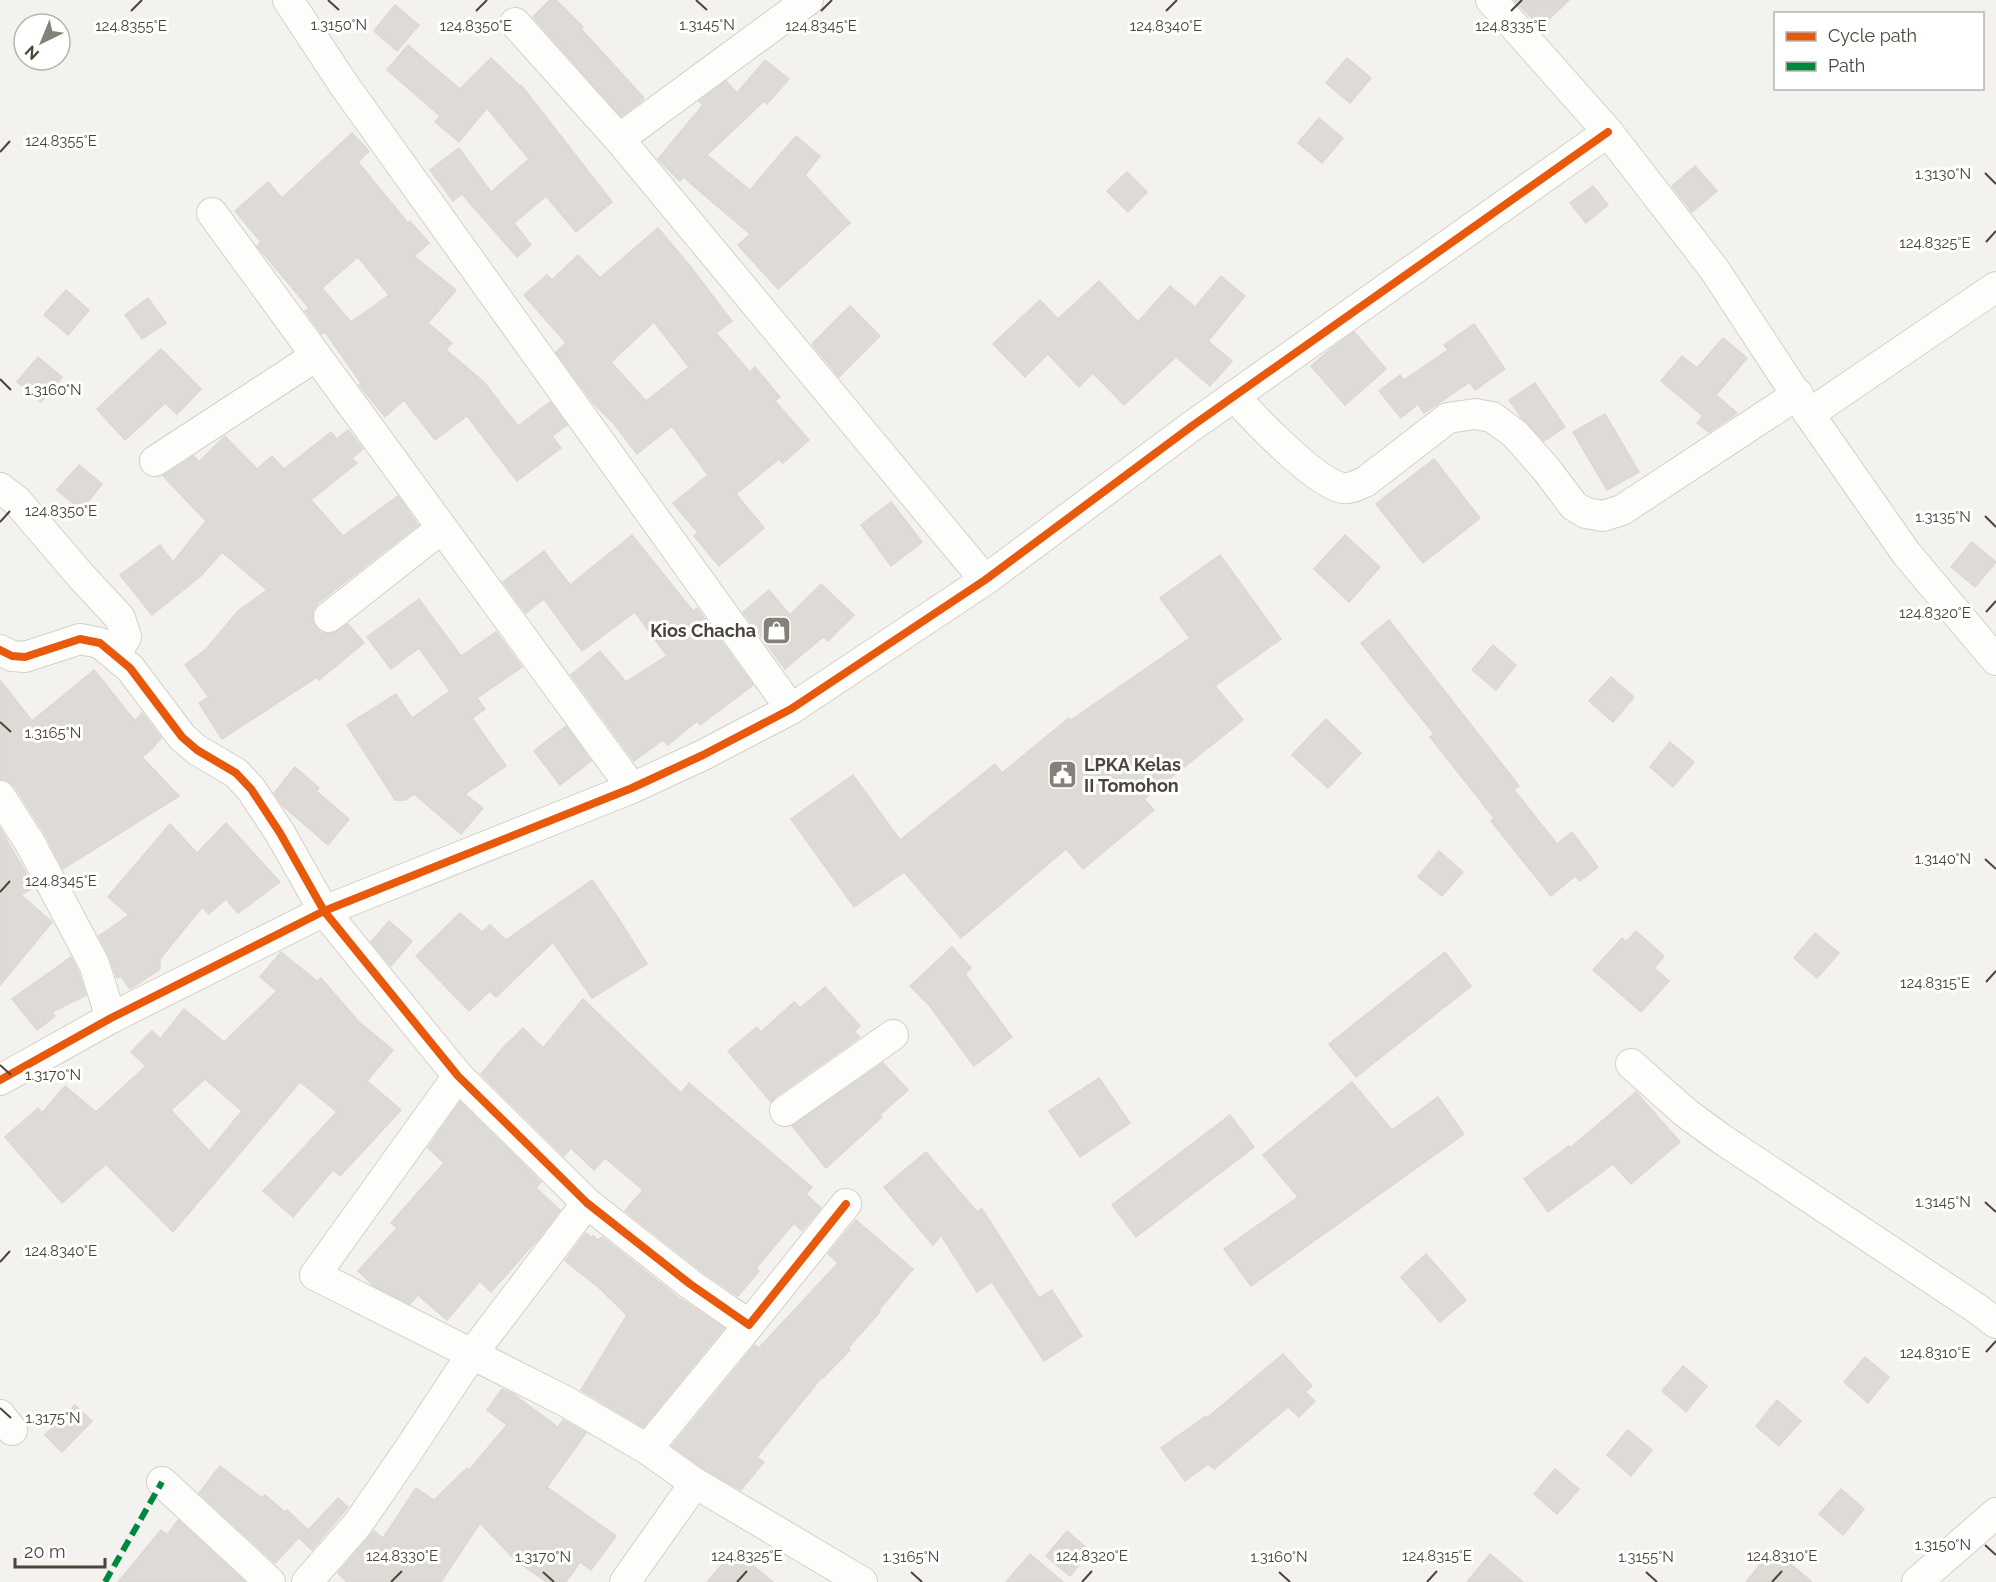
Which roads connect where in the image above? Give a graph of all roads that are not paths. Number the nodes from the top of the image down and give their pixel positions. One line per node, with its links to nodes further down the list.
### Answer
1 (288, 0): 20 (street)
2 (808, 0): 6 (street)
3 (1491, 0): 5 (street)
4 (514, 23): 6 (street)
5 (1608, 132): 10 (street); 11 (street)
6 (619, 139): 15 (street)
7 (212, 213): 9 (street)
8 (1996, 287): 11 (street)
9 (316, 356): 12 (street); 14 (street)
10 (1234, 396): 11 (street); 15 (street)
11 (1803, 404): 18 (street)
12 (155, 461)
13 (0, 488): 19 (street)
14 (442, 528): 16 (street); 21 (street)
15 (985, 580): 20 (street)
16 (329, 617)
17 (0, 650): 19 (street)
18 (1994, 651)
19 (115, 654): 23 (street)
20 (791, 709): 21 (street)
21 (632, 788): 23 (street)
22 (0, 796): 24 (street)
23 (324, 911): 24 (street); 27 (street)
24 (111, 1018): 28 (street)
25 (893, 1035): 29 (street)
26 (1631, 1064): 32 (street)
27 (458, 1076): 30 (street); 34 (street)
28 (0, 1080)
29 (784, 1111)
30 (586, 1203): 33 (street); 34 (street)
31 (846, 1204): 33 (street)
32 (1996, 1323)
33 (748, 1325): 35 (street)
34 (472, 1354): 35 (street); 40 (street)
35 (647, 1449): 37 (street)
36 (162, 1482): 39 (street)
37 (695, 1483): 41 (street); 42 (street)
38 (1996, 1513): 43 (street)
39 (270, 1582)
40 (307, 1582)
41 (625, 1582)
42 (862, 1582)
43 (1917, 1582)

